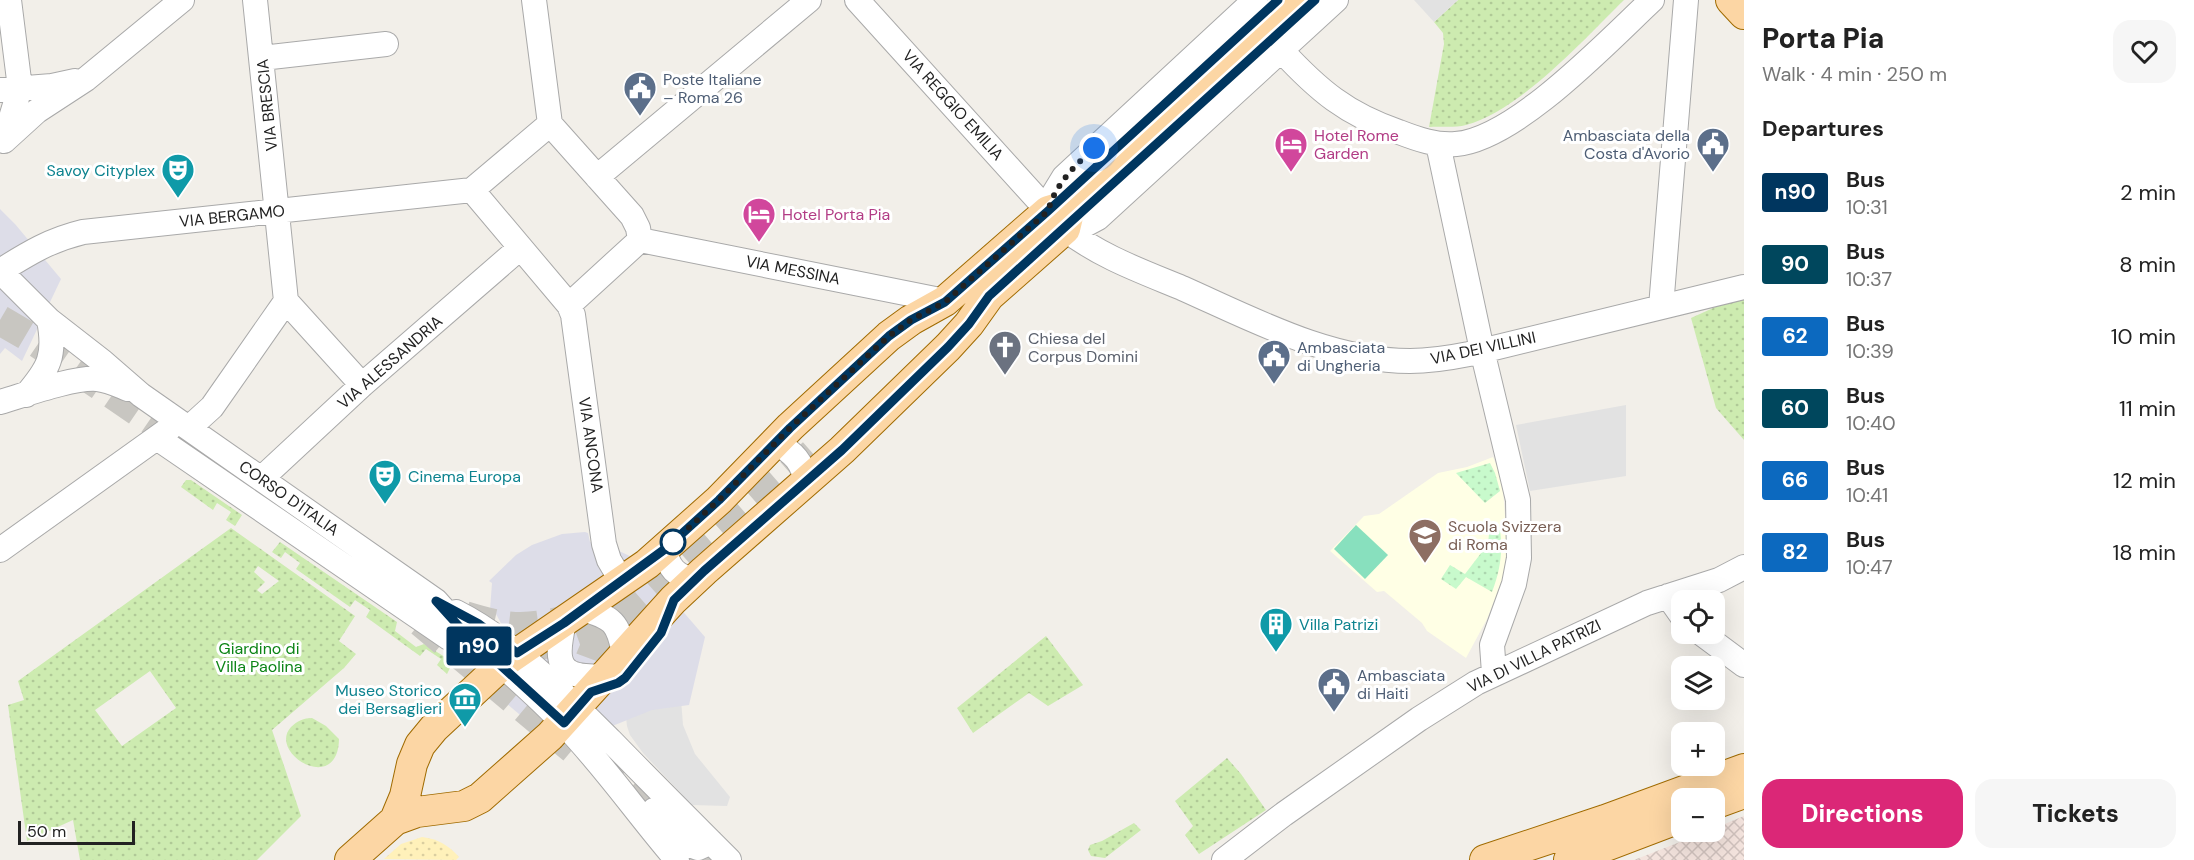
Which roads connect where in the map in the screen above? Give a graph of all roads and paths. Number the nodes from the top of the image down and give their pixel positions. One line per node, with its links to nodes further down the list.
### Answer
1 (9, 0): 18 (street)
2 (182, 0): 17 (street)
3 (255, 0): 16 (street, VIA BRESCIA)
4 (534, 0): 19 (street)
5 (810, 0): 22 (street)
6 (857, 0): 25 (street, VIA REGGIO EMILIA)
7 (1296, 0): 25 (main road)
8 (1336, 0): 15 (street)
9 (1652, 0): 20 (street)
10 (1731, 0): 13 (main road)
11 (1245, 3): 25 (street)
12 (1685, 4): 34 (street)
13 (1744, 14)
14 (386, 44): 16 (street)
15 (1281, 50): 20 (street); 25 (street)
16 (262, 58): 24 (street, VIA BRESCIA)
17 (86, 79): 18 (street); 21 (street)
18 (10, 89): 21 (street)
19 (550, 124): 22 (street); 23 (street)
20 (1438, 144): 36 (street)
21 (2, 145)
22 (597, 177): 26 (street)
23 (472, 190): 24 (street, VIA BERGAMO); 27 (street)
24 (278, 211): 28 (street, VIA BERGAMO); 31 (street, VIA BRESCIA)
25 (1061, 215): 30 (main road); 32 (main road); 36 (street, VIA DEI VILLINI)
26 (640, 240): 32 (street, VIA MESSINA); 33 (street)
27 (520, 248): 33 (street); 37 (street, VIA ALESSANDRIA)
28 (0, 271): 35 (street, CORSO D'ITALIA)
29 (1744, 287): 34 (street, VIA DEI VILLINI)
30 (989, 296): 32 (main road); 45 (main road)
31 (286, 301): 37 (street); 41 (street)
32 (945, 302): 43 (main road)
33 (569, 305): 49 (street, VIA ANCONA)
34 (1661, 307): 36 (street, VIA DEI VILLINI)
35 (49, 320): 38 (street); 39 (street, CORSO D'ITALIA)
36 (1482, 350): 60 (street)
37 (362, 384): 44 (street, VIA ALESSANDRIA)
38 (26, 395): 39 (street, CORSO D'ITALIA); 40 (street, CORSO D'ITALIA)
39 (141, 395): 41 (street, CORSO D'ITALIA)
40 (0, 402)
41 (185, 424): 42 (street); 44 (street, CORSO D'ITALIA)
42 (156, 438): 46 (street); 55 (street, CORSO D'ITALIA)
43 (775, 442): 45 (street); 47 (main road)
44 (262, 478): 53 (street, CORSO D'ITALIA)
45 (806, 483): 50 (main road)
46 (0, 550)
47 (656, 557): 49 (main road); 50 (street)
48 (1744, 567): 51 (street, VIA DI VILLA PATRIZI)
49 (622, 582): 54 (main road)
50 (684, 590): 57 (main road)
51 (1668, 596): 52 (street); 60 (street, VIA DI VILLA PATRIZI)
52 (1671, 600)
53 (436, 601): 55 (street, CORSO D'ITALIA); 59 (street)
54 (574, 616): 57 (street); 59 (main road); 61 (street)
55 (449, 638): 59 (street, CORSO D'ITALIA)
56 (1716, 644): 58 (street)
57 (624, 653): 61 (main road)
58 (1744, 665)
59 (500, 667): 62 (street); 67 (main road)
60 (1494, 673): 73 (street, VIA DI VILLA PATRIZI)
61 (605, 676): 62 (main road)
62 (571, 716): 63 (street); 67 (main road); 69 (street)
63 (604, 768): 69 (street); 71 (street)
64 (1744, 770): 74 (main road)
65 (1744, 793): 66 (main road)
66 (1725, 800)
67 (395, 820): 70 (main road)
68 (1671, 821): 75 (main road)
69 (711, 842): 72 (street)
70 (350, 860)
71 (677, 860)
72 (729, 860)
73 (1224, 860)
74 (1485, 860)
75 (1569, 860)

